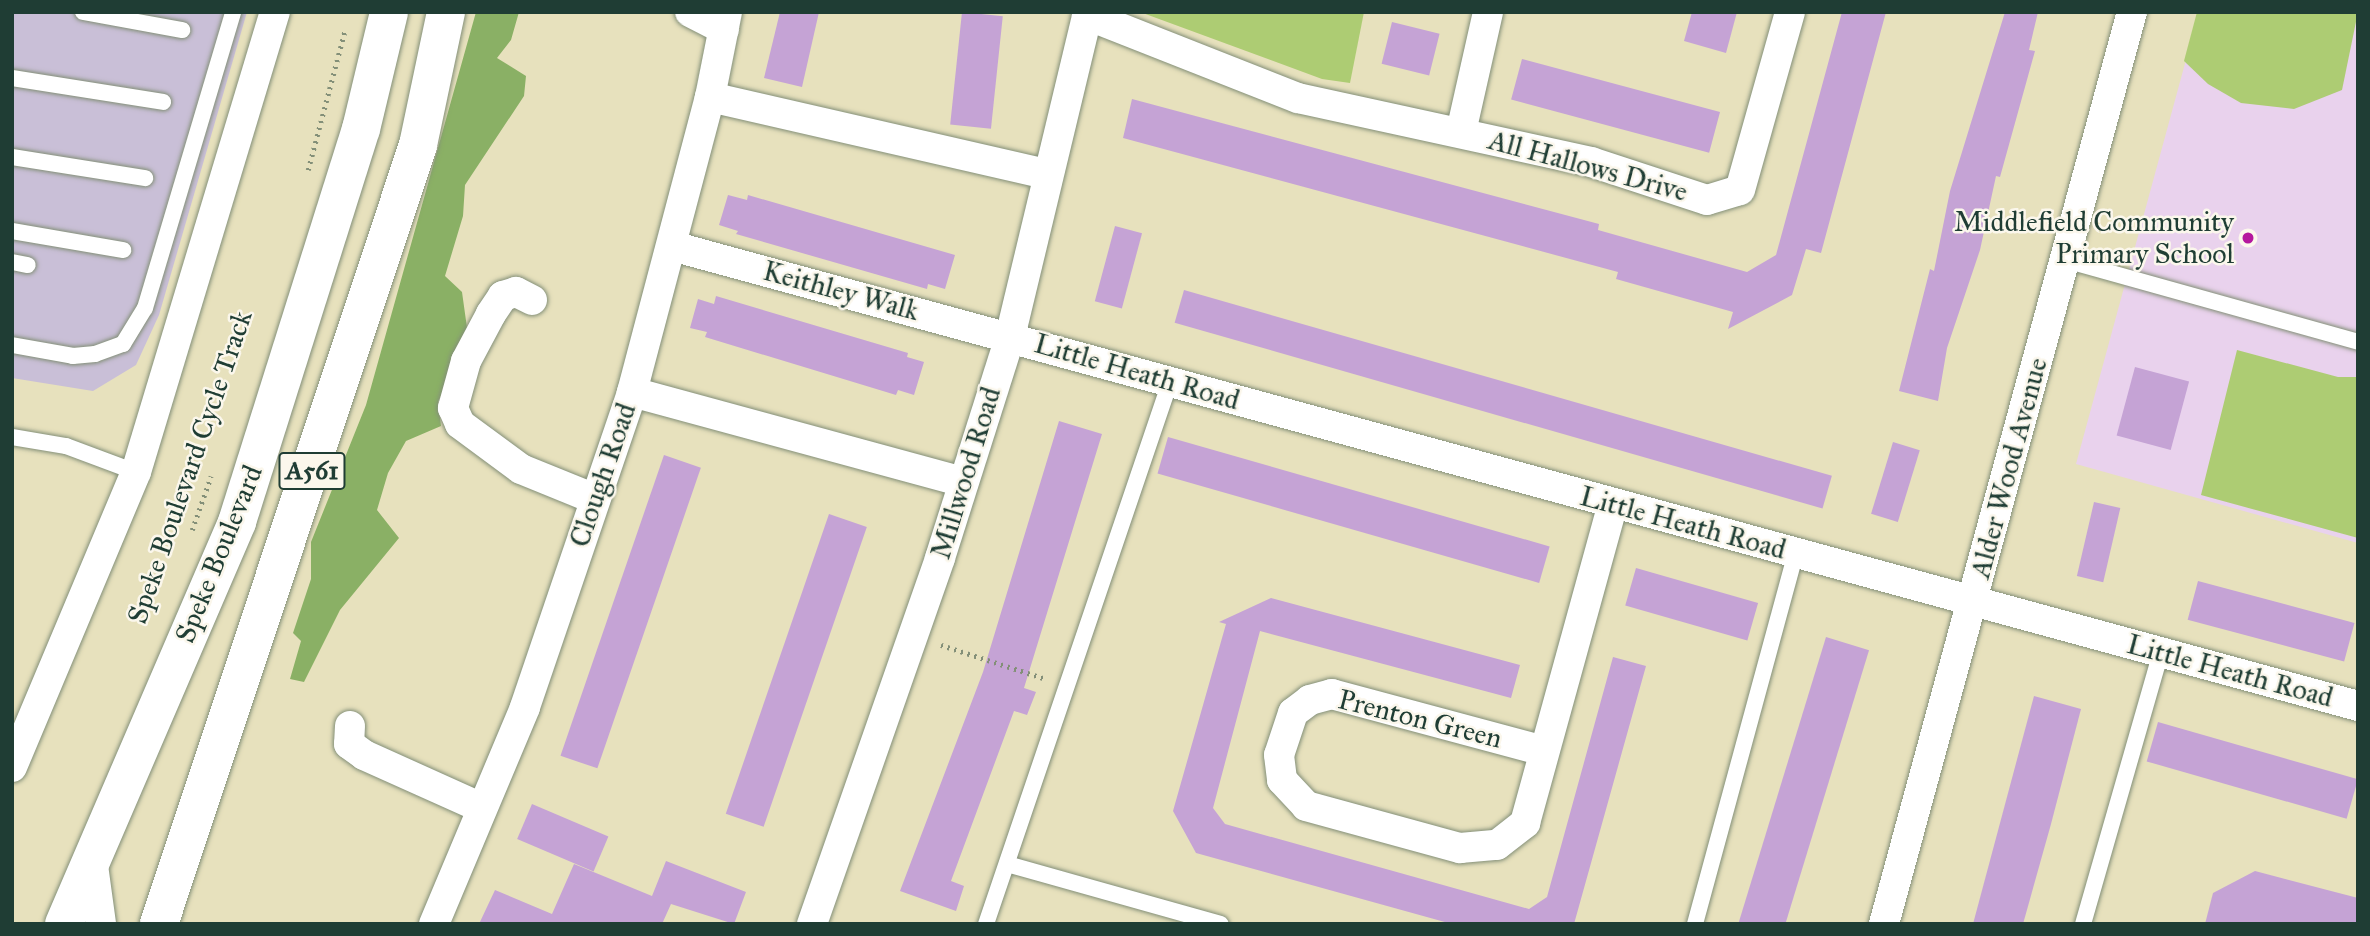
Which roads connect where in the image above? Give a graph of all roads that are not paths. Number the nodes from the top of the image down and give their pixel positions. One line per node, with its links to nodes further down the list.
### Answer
1 (83, 12): 12 (lane)
2 (233, 12): 27 (lane)
3 (275, 12): 31 (street)
4 (389, 12): 43 (highway, Speke Boulevard / A561)
5 (446, 12): 47 (highway, Speke Boulevard / A561)
6 (690, 12): 11 (street)
7 (1488, 12): 16 (street, All Hallows Drive)
8 (1790, 12): 16 (street, All Hallows Drive)
9 (2132, 12): 23 (street, Alder Wood Avenue)
10 (1088, 14): 16 (street, All Hallows Drive); 18 (street, Millwood Road)
11 (725, 21): 14 (street, Clough Road)
12 (182, 30)
13 (12, 78): 15 (lane)
14 (710, 97): 18 (street); 21 (street, Clough Road)
15 (163, 102)
16 (1461, 132)
17 (12, 157): 19 (lane)
18 (1047, 174): 25 (street, Millwood Road)
19 (145, 178)
20 (12, 231): 22 (lane)
21 (672, 246): 25 (street, Keithley Walk); 29 (street, Clough Road)
22 (122, 250)
23 (2065, 261): 26 (lane); 36 (street, Alder Wood Avenue)
24 (531, 300): 33 (street)
25 (1010, 337): 28 (street, Little Heath Road); 32 (street, Millwood Road)
26 (2358, 342)
27 (12, 345)
28 (1170, 382): 34 (street, Little Heath Road); 44 (lane)
29 (632, 392): 32 (street); 33 (street, Clough Road)
30 (12, 437): 31 (lane)
31 (136, 472): 41 (street)
32 (963, 482): 49 (street, Millwood Road)
33 (595, 499): 42 (street, Clough Road)
34 (1613, 504): 35 (street, Little Heath Road); 40 (street, Prenton Green)
35 (1796, 553): 36 (street, Little Heath Road); 52 (lane)
36 (1972, 602): 37 (street, Little Heath Road); 53 (street, Alder Wood Avenue)
37 (2161, 652): 38 (street, Little Heath Road); 54 (lane)
38 (2358, 706)
39 (350, 726): 42 (street)
40 (1544, 751): 40 (street, Prenton Green)
41 (12, 767)
42 (482, 808): 48 (street, Clough Road)
43 (92, 855): 45 (highway, Speke Boulevard / A561); 46 (street)
44 (1007, 864): 50 (lane); 51 (lane)
45 (64, 924)
46 (101, 924)
47 (159, 924)
48 (434, 924)
49 (812, 924)
50 (986, 924)
51 (1221, 924)
52 (1695, 924)
53 (1885, 924)
54 (2082, 924)

